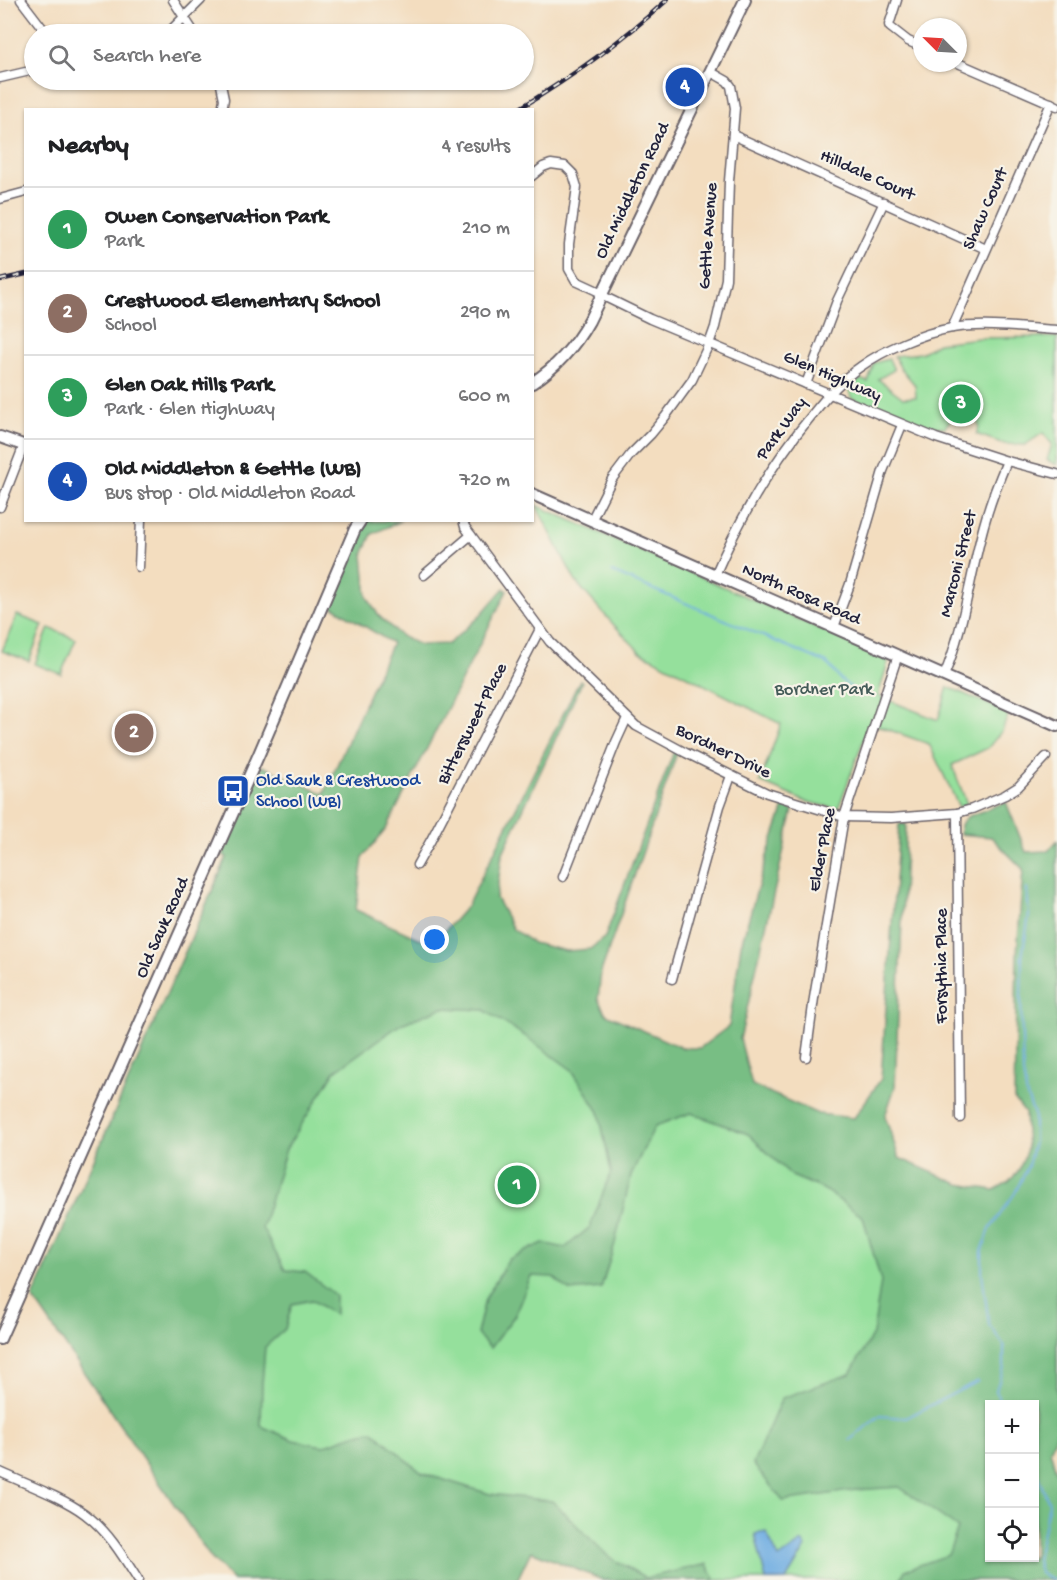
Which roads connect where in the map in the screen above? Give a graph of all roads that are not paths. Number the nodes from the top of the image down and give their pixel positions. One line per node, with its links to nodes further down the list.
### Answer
1 (21, 0): 7 (street)
2 (173, 0): 6 (street)
3 (201, 0): 6 (street)
4 (745, 0): 13 (street, Old Middleton Road)
5 (897, 0): 10 (street)
6 (185, 18): 8 (street); 9 (street)
7 (39, 24)
8 (178, 24)
9 (189, 24)
10 (913, 43)
11 (967, 67): 16 (street)
12 (24, 72): 14 (street)
13 (711, 72): 18 (street, Gettle Avenue); 24 (street, Old Middleton Road)
14 (0, 78)
15 (222, 90): 17 (street)
16 (1054, 104): 23 (street, Shaw Court)
17 (222, 108)
18 (733, 135): 22 (street, Hilldale Court); 27 (street, Gettle Avenue)
19 (534, 174): 24 (street, Glen Highway)
20 (24, 193): 21 (street)
21 (0, 199)
22 (884, 202): 23 (street, Hilldale Court); 29 (street)
23 (986, 249): 25 (street, Shaw Court)
24 (602, 294): 27 (street, Glen Highway); 28 (street, Old Middleton Road)
25 (952, 328): 26 (street, Park Way); 30 (street, Park Way)
26 (1057, 330)
27 (709, 344): 29 (street, Glen Highway); 39 (street, Gettle Avenue)
28 (534, 382)
29 (806, 384): 30 (street, Glen Highway)
30 (829, 394): 31 (street, Glen Highway); 46 (street, Park Way)
31 (902, 425): 35 (street, Glen Highway); 47 (street)
32 (0, 437): 33 (street)
33 (24, 446)
34 (24, 448): 38 (street)
35 (1007, 461): 36 (street, Glen Highway); 50 (street, Marconi Street)
36 (1057, 474)
37 (534, 495): 39 (street, North Rosa Road)
38 (0, 507)
39 (592, 519): 46 (street, North Rosa Road)
40 (141, 522): 44 (street)
41 (464, 522): 43 (street, Bordner Drive)
42 (357, 523): 62 (street, Old Sauk Road)
43 (471, 535): 45 (street); 48 (street, Bordner Drive)
44 (139, 567)
45 (424, 575)
46 (715, 575): 47 (street, North Rosa Road)
47 (834, 627): 49 (street, North Rosa Road)
48 (540, 630): 51 (street, Bordner Drive); 57 (street, Bittersweet Place)
49 (898, 655): 50 (street, North Rosa Road); 56 (street, Elder Place)
50 (944, 676): 52 (street, North Rosa Road)
51 (627, 718): 54 (street, Bordner Drive); 58 (street)
52 (1057, 726)
53 (1046, 757): 55 (street, Bordner Drive)
54 (731, 776): 56 (street, Bordner Drive); 59 (street)
55 (957, 813): 56 (street, Bordner Drive); 61 (street, Forsythia Place)
56 (844, 817): 60 (street, Elder Place)
57 (417, 865)
58 (563, 877)
59 (672, 979)
60 (806, 1057)
61 (960, 1118)
62 (0, 1339)
63 (0, 1472): 64 (street)
64 (138, 1580)

